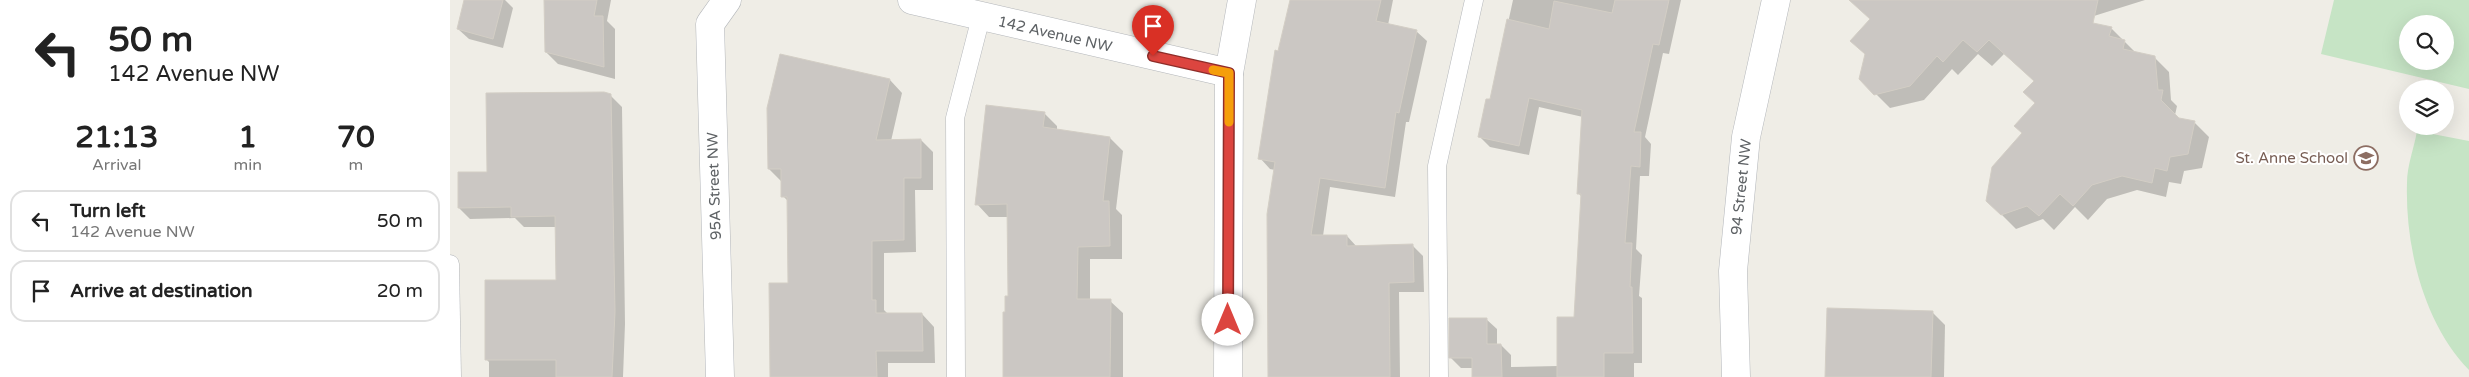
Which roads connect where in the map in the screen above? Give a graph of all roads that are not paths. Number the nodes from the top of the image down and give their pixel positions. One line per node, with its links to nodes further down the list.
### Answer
1 (727, 0): 10 (street, 95A Street NW)
2 (912, 0): 6 (street, 142 Avenue NW)
3 (1242, 0): 7 (street)
4 (1474, 0): 13 (lane)
5 (1776, 0): 14 (street, 94 Street NW)
6 (969, 9): 7 (street, 142 Avenue NW); 11 (lane)
7 (1229, 73): 12 (street)
8 (450, 264): 9 (lane)
9 (452, 377)
10 (720, 377)
11 (956, 377)
12 (1228, 377)
13 (1439, 377)
14 (1736, 377)

